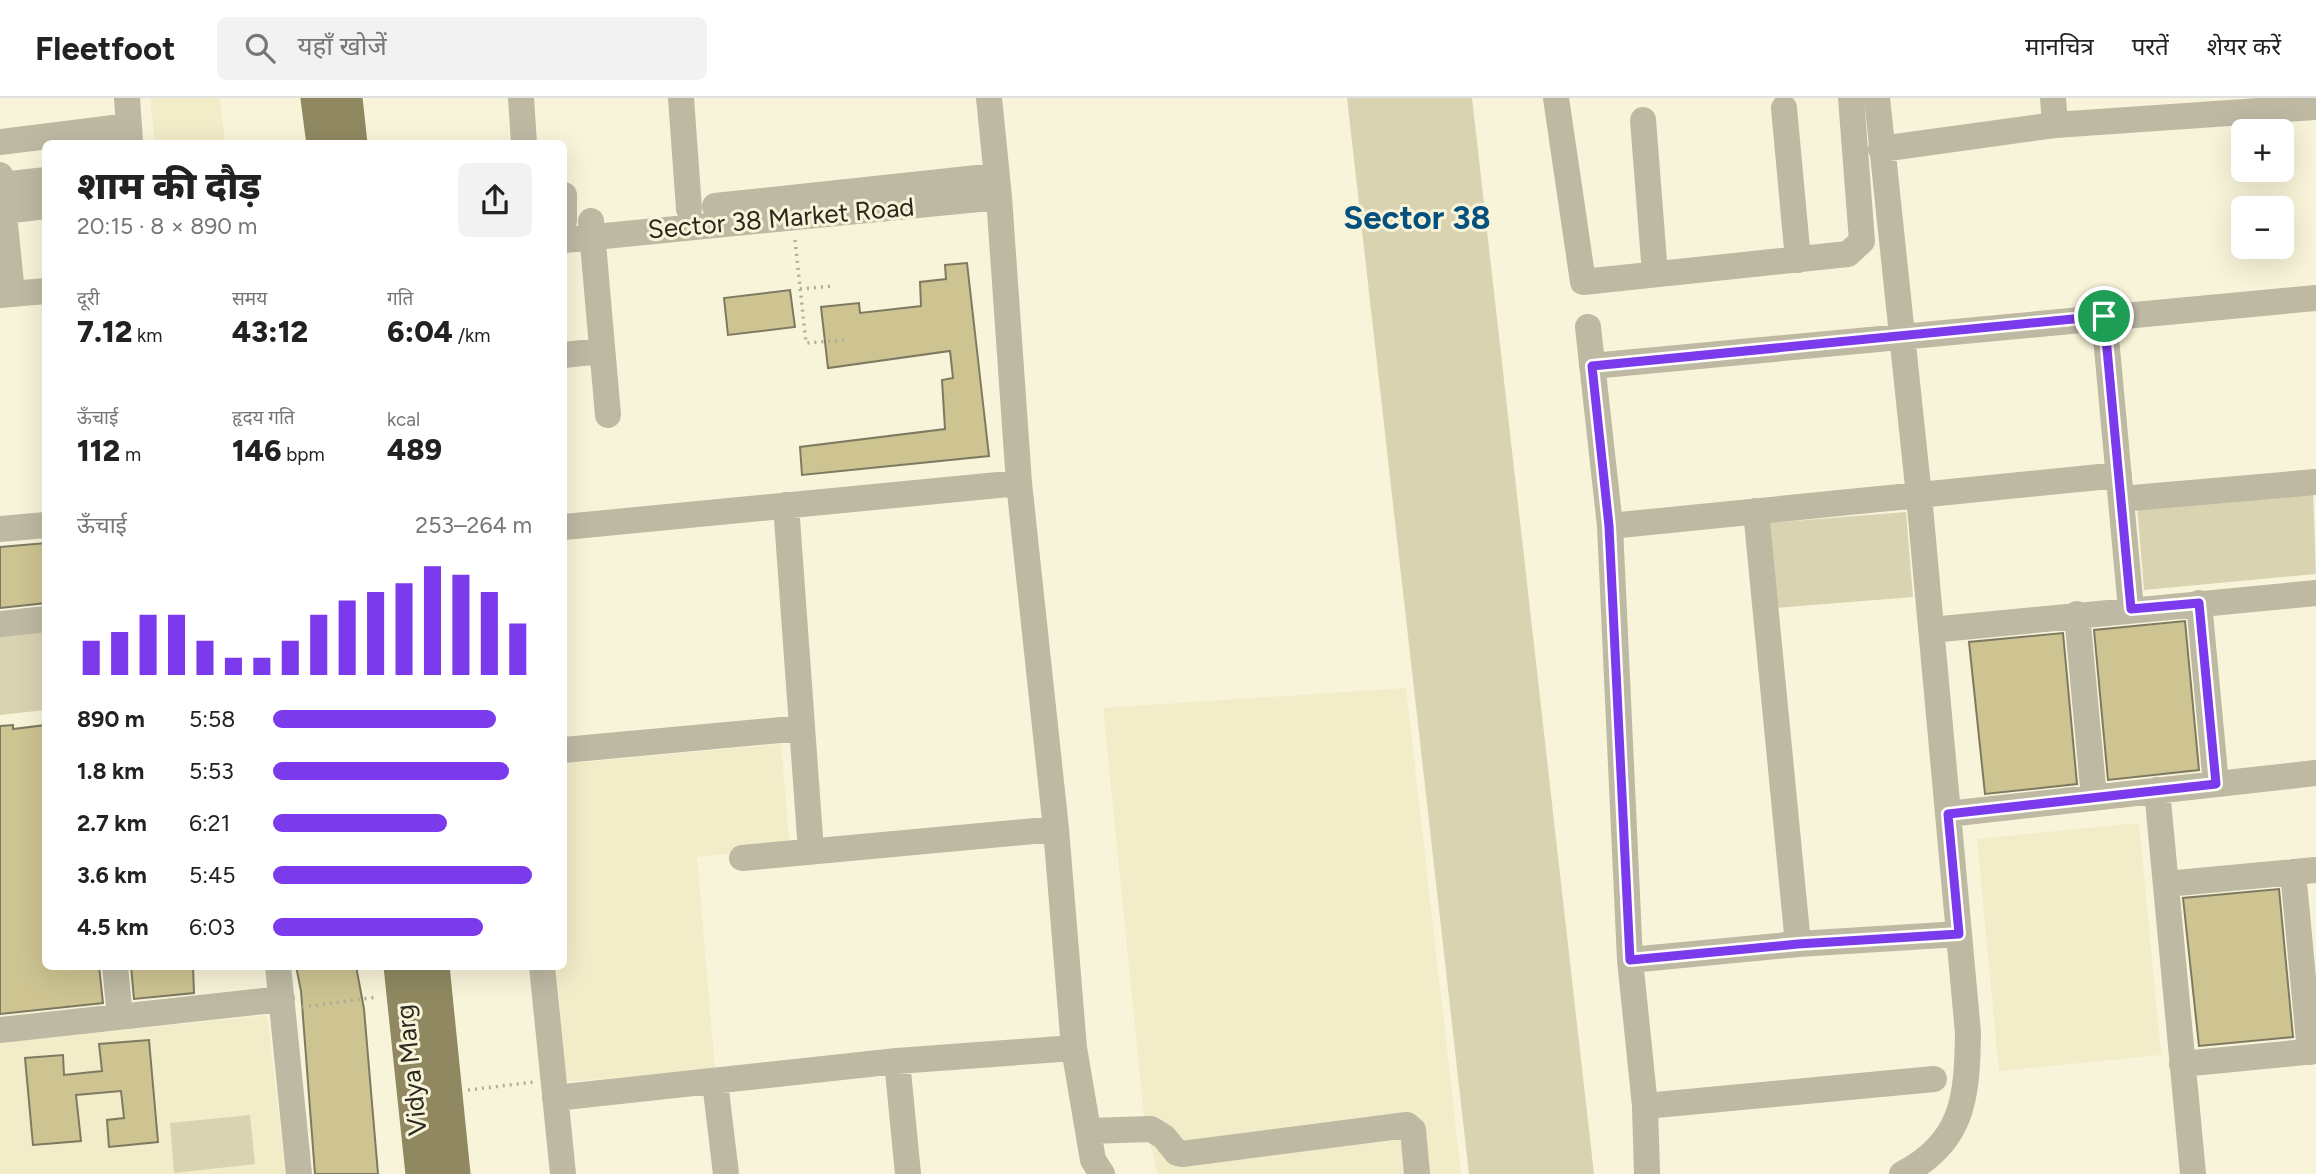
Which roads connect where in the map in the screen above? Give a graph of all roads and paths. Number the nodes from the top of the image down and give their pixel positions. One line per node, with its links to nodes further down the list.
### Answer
1 (127, 98): 16 (street)
2 (346, 98): 15 (main road)
3 (521, 98): 17 (street)
4 (681, 98): 24 (street)
5 (989, 98): 21 (street)
6 (1556, 98): 30 (street)
7 (1851, 98): 29 (street)
8 (1877, 98): 19 (street)
9 (2053, 98): 14 (street)
10 (2316, 107): 12 (street)
11 (1784, 108): 29 (street)
12 (2175, 108): 14 (street)
13 (1643, 120): 30 (street)
14 (2055, 125): 19 (street)
15 (331, 133)
16 (130, 135): 18 (street)
17 (524, 140)
18 (0, 142)
19 (1881, 149): 38 (street)
20 (42, 182): 23 (street)
21 (997, 187): 24 (street, Sector 38 Market Road); 25 (street, Sector 38 Market Road); 45 (street)
22 (42, 206): 23 (street)
23 (2, 207): 34 (street)
24 (689, 209): 27 (street, Sector 38 Market Road)
25 (793, 217): 27 (street, Sector 38 Market Road); 32 (path)
26 (567, 223): 27 (street, Sector 38 Market Road)
27 (592, 228): 28 (street, Sector 38 Market Road); 40 (street)
28 (567, 239)
29 (1798, 260): 30 (street)
30 (1655, 275)
31 (832, 286): 32 (path)
32 (800, 289): 39 (path)
33 (42, 291): 34 (street)
34 (6, 294)
35 (2316, 298): 36 (street)
36 (2104, 316): 38 (street); 46 (street)
37 (1588, 327): 42 (street)
38 (1902, 337): 42 (street); 47 (street)
39 (844, 340)
40 (601, 351): 41 (street); 43 (street)
41 (567, 355)
42 (1592, 366): 51 (street)
43 (608, 415)
44 (2316, 482): 46 (street)
45 (1019, 483): 48 (street); 68 (street)
46 (2120, 487): 47 (street); 56 (street)
47 (1919, 496): 49 (street); 60 (street)
48 (786, 505): 52 (street); 61 (street)
49 (1756, 511): 51 (street); 74 (street)
50 (42, 525): 53 (street)
51 (1609, 526): 75 (street)
52 (567, 527)
53 (0, 529)
54 (2316, 593): 55 (street)
55 (2199, 603): 56 (street); 64 (street)
56 (2131, 609): 57 (street)
57 (2077, 614): 60 (street); 66 (street)
58 (42, 619): 59 (street)
59 (0, 624)
60 (1931, 630): 67 (street)
61 (803, 728): 62 (street); 69 (street)
62 (567, 750)
63 (2316, 773): 64 (street)
64 (2216, 784): 65 (street)
65 (2157, 790): 66 (street); 72 (street)
66 (2094, 798): 67 (street)
67 (1948, 814): 73 (street)
68 (1055, 829): 69 (street); 84 (street)
69 (811, 851): 70 (street)
70 (742, 858)
71 (2304, 871): 72 (street); 85 (street)
72 (2166, 884): 87 (street)
73 (1959, 934): 74 (street); 103 (street)
74 (1798, 944): 75 (street)
75 (1630, 960): 92 (street)
76 (114, 970): 82 (street)
77 (278, 970): 81 (street)
78 (433, 970): 91 (main road, Vidya Marg)
79 (542, 970): 90 (street)
80 (401, 980): 81 (path); 95 (main road, Vidya Marg)
81 (282, 1005): 82 (street); 94 (street)
82 (120, 1017): 83 (street)
83 (0, 1030)
84 (1074, 1048): 86 (street); 93 (street)
85 (2313, 1051): 87 (street)
86 (897, 1061): 89 (street); 99 (street)
87 (2182, 1064): 104 (street)
88 (1934, 1079): 92 (street)
89 (715, 1082): 90 (street); 98 (street)
90 (554, 1089): 91 (path); 97 (street)
91 (446, 1093): 96 (main road, Vidya Marg)
92 (1645, 1106): 102 (street)
93 (1088, 1131): 100 (street); 101 (street)
94 (299, 1174)
95 (422, 1174)
96 (454, 1174)
97 (563, 1174)
98 (726, 1174)
99 (908, 1174)
100 (1101, 1174)
101 (1417, 1174)
102 (1647, 1174)
103 (1902, 1174)
104 (2193, 1174)

